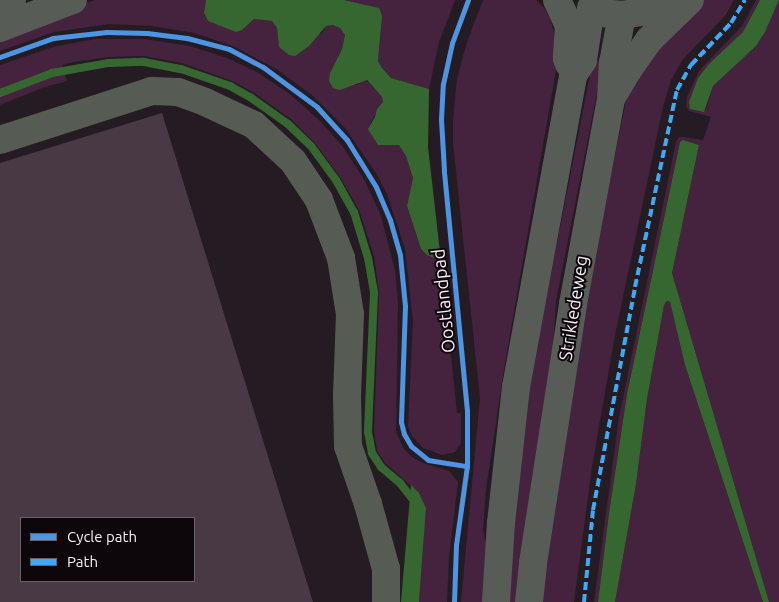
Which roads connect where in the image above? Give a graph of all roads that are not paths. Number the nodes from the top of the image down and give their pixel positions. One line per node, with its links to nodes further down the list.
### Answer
1 (12, 0): 5 (main road)
2 (73, 0): 8 (main road)
3 (658, 0): 7 (main road)
4 (690, 0): 9 (main road)
5 (0, 5)
6 (573, 5): 7 (main road); 12 (main road)
7 (622, 15): 9 (main road, Strikledeweg)
8 (0, 28)
9 (611, 99): 13 (main road, Strikledeweg)
10 (0, 140): 11 (lane)
11 (386, 602)
12 (496, 602)
13 (529, 602)

